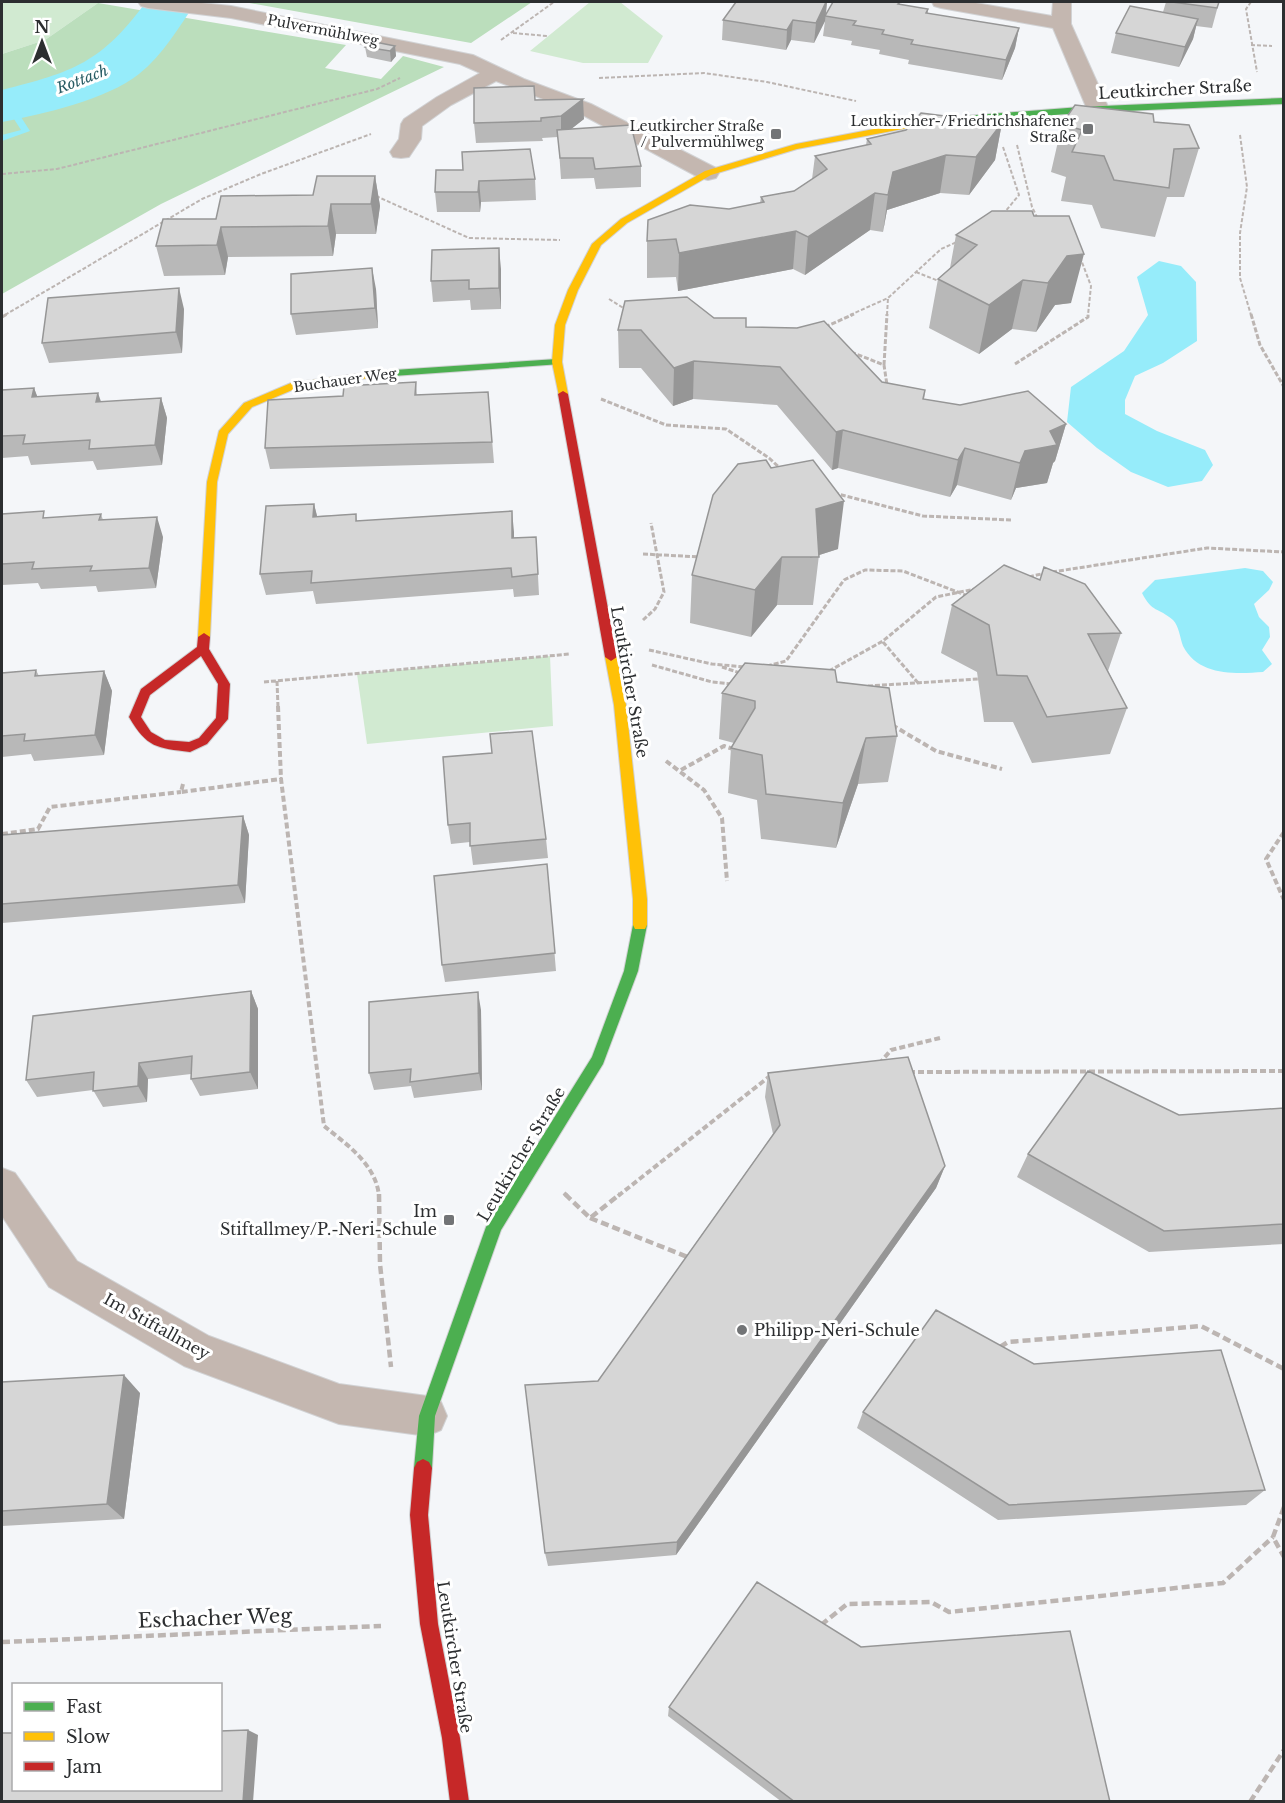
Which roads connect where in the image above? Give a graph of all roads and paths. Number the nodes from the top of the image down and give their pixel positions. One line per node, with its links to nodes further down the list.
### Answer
1 (148, 2): 11 (street, Pulvermühlweg)
2 (554, 2): 7 (path)
3 (941, 2): 6 (street)
4 (1062, 2): 6 (street)
5 (1251, 2): 9 (path)
6 (1061, 24): 17 (street)
7 (513, 33): 8 (path); 11 (path)
8 (547, 36)
9 (1251, 45): 10 (path); 14 (path)
10 (1272, 46)
11 (458, 57): 12 (street, Pulvermühlweg); 24 (path)
12 (495, 73): 20 (street); 23 (street, Pulvermühlweg)
13 (599, 78): 19 (path)
14 (1265, 101): 15 (street, Leutkircher Straße); 16 (street, Leutkircher Straße)
15 (1284, 101)
16 (1233, 102): 17 (street, Leutkircher Straße); 42 (path)
17 (1098, 109): 18 (street, Leutkircher Straße)
18 (1007, 116): 19 (street, Leutkircher Straße); 26 (path)
19 (911, 123): 23 (street, Leutkircher Straße)
20 (412, 124): 22 (street); 35 (path)
21 (1002, 145): 25 (path)
22 (401, 152): 28 (path)
23 (708, 173): 28 (street, Leutkircher Straße)
24 (2, 174)
25 (999, 219)
26 (1042, 226)
27 (962, 240): 30 (path)
28 (597, 244): 38 (street, Leutkircher Straße)
29 (1077, 254): 39 (path)
30 (915, 273): 31 (path); 33 (path)
31 (944, 283)
32 (607, 298): 34 (path)
33 (888, 298): 36 (path); 40 (path)
34 (625, 309)
35 (2, 317)
36 (818, 330)
37 (841, 348): 40 (path)
38 (557, 362): 57 (street, Buchauer Weg); 58 (street, Leutkircher Straße)
39 (1015, 364)
40 (884, 365): 41 (path)
41 (887, 387)
42 (1284, 387)
43 (607, 400): 44 (path)
44 (790, 477)
45 (831, 492): 46 (path)
46 (1011, 520)
47 (651, 524): 50 (path)
48 (1284, 552): 52 (path)
49 (643, 554): 50 (path)
50 (657, 555): 51 (path); 58 (path)
51 (707, 557)
52 (1027, 578)
53 (981, 588): 54 (path)
54 (960, 592): 55 (path); 56 (path); 62 (path)
55 (977, 600)
56 (883, 641): 63 (path); 69 (path)
57 (203, 650): 73 (street); 73 (street)
58 (609, 651): 59 (path); 60 (street, Leutkircher Straße); 65 (path)
59 (712, 664): 61 (path); 64 (path)
60 (612, 666): 68 (path); 72 (street, Leutkircher Straße)
61 (747, 667)
62 (759, 668)
63 (825, 673)
64 (744, 674)
65 (296, 679)
66 (978, 679): 69 (path)
67 (277, 681): 77 (path)
68 (733, 684)
69 (920, 684): 70 (path)
70 (864, 687)
71 (882, 720): 75 (path)
72 (626, 746): 76 (path); 88 (street, Leutkircher Straße)
73 (190, 747): 78 (path)
74 (742, 752): 76 (path)
75 (1002, 768)
76 (681, 770): 81 (path)
77 (281, 779): 78 (path); 94 (path)
78 (181, 792): 80 (path)
79 (1284, 832): 82 (path)
80 (2, 834)
81 (727, 881)
82 (1284, 900)
83 (940, 1038): 85 (path)
84 (1284, 1071): 86 (path)
85 (873, 1072)
86 (897, 1072)
87 (781, 1076): 90 (path)
88 (534, 1163): 90 (path); 94 (street, Leutkircher Straße)
89 (2, 1185): 94 (street, Im Stiftallmey)
90 (590, 1218): 91 (path)
91 (697, 1260)
92 (992, 1354): 93 (path)
93 (1284, 1369)
94 (411, 1413): 98 (street, Leutkircher Straße)
95 (1284, 1506): 96 (path)
96 (1273, 1537): 97 (path); 99 (path)
97 (1284, 1557)
98 (429, 1624): 100 (path, Eschacher Weg); 102 (street, Leutkircher Straße)
99 (813, 1632)
100 (2, 1642)
101 (1284, 1750): 103 (path)
102 (460, 1802)
103 (1250, 1802)

